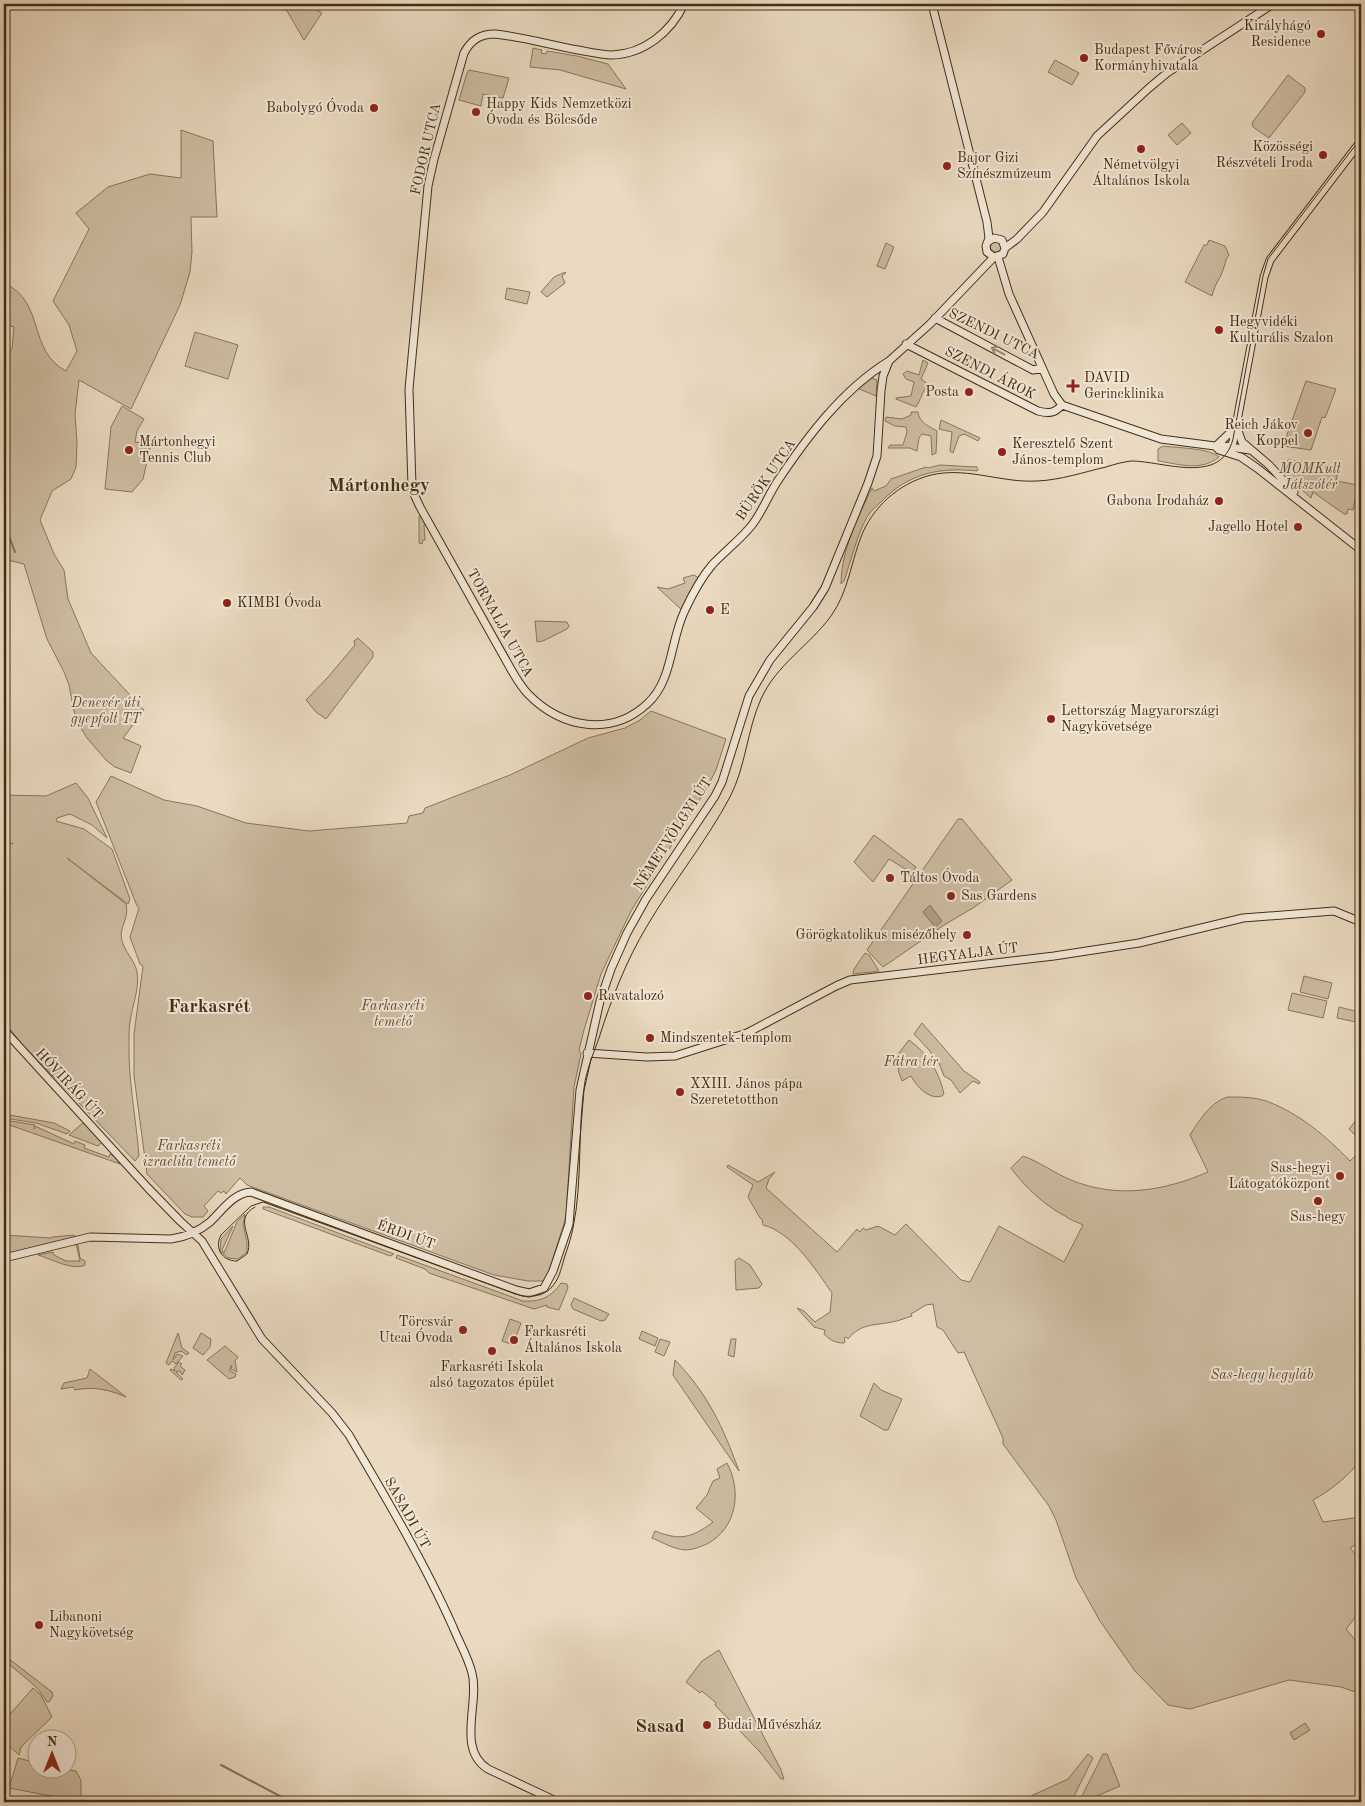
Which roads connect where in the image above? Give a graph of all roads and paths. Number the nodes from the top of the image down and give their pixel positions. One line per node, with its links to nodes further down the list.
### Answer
1 (684, 4): 26 (street, FODOR UTCA)
2 (932, 4): 5 (street)
3 (1273, 4): 6 (street)
4 (1361, 141): 20 (street)
5 (988, 222): 7 (street); 8 (street)
6 (1022, 234): 7 (street); 9 (street)
7 (1000, 239): 8 (street); 9 (street)
8 (989, 241): 10 (street)
9 (1005, 248): 11 (street)
10 (987, 252): 11 (street); 12 (street, NÉMETVÖLGYI ÚT)
11 (996, 257): 12 (street, NÉMETVÖLGYI ÚT); 16 (street)
12 (978, 273): 13 (street, NÉMETVÖLGYI ÚT)
13 (935, 318): 14 (street, NÉMETVÖLGYI ÚT); 16 (street, SZENDI UTCA, one-way to 13)
14 (906, 344): 15 (street, NÉMETVÖLGYI ÚT); 19 (street, SZENDI ÁROK)
15 (889, 360): 17 (street, BÜRÖK UTCA); 18 (street, NÉMETVÖLGYI ÚT)
16 (1042, 368): 19 (street)
17 (866, 376): 18 (street); 29 (street, BÜRÖK UTCA)
18 (883, 376): 32 (street, NÉMETVÖLGYI ÚT)
19 (1062, 404): 21 (street)
20 (1236, 426): 21 (street); 22 (street); 23 (street)
21 (1216, 446): 22 (street)
22 (1230, 450): 23 (street); 25 (street)
23 (1250, 450): 24 (street)
24 (1269, 465): 25 (street); 27 (street)
25 (1257, 468): 27 (street)
26 (418, 502): 29 (street, TORNALJA UTCA)
27 (1310, 508): 28 (street)
28 (1361, 550)
29 (590, 725)
30 (1361, 922): 32 (street, HEGYALJA ÚT)
31 (4, 1030): 33 (street, HÓVIRÁG ÚT)
32 (588, 1053): 35 (street, NÉMETVÖLGYI ÚT)
33 (194, 1233): 34 (street); 35 (street, ÉRDI ÚT); 36 (street, SASADI ÚT)
34 (4, 1258)
35 (544, 1288)
36 (558, 1802)

